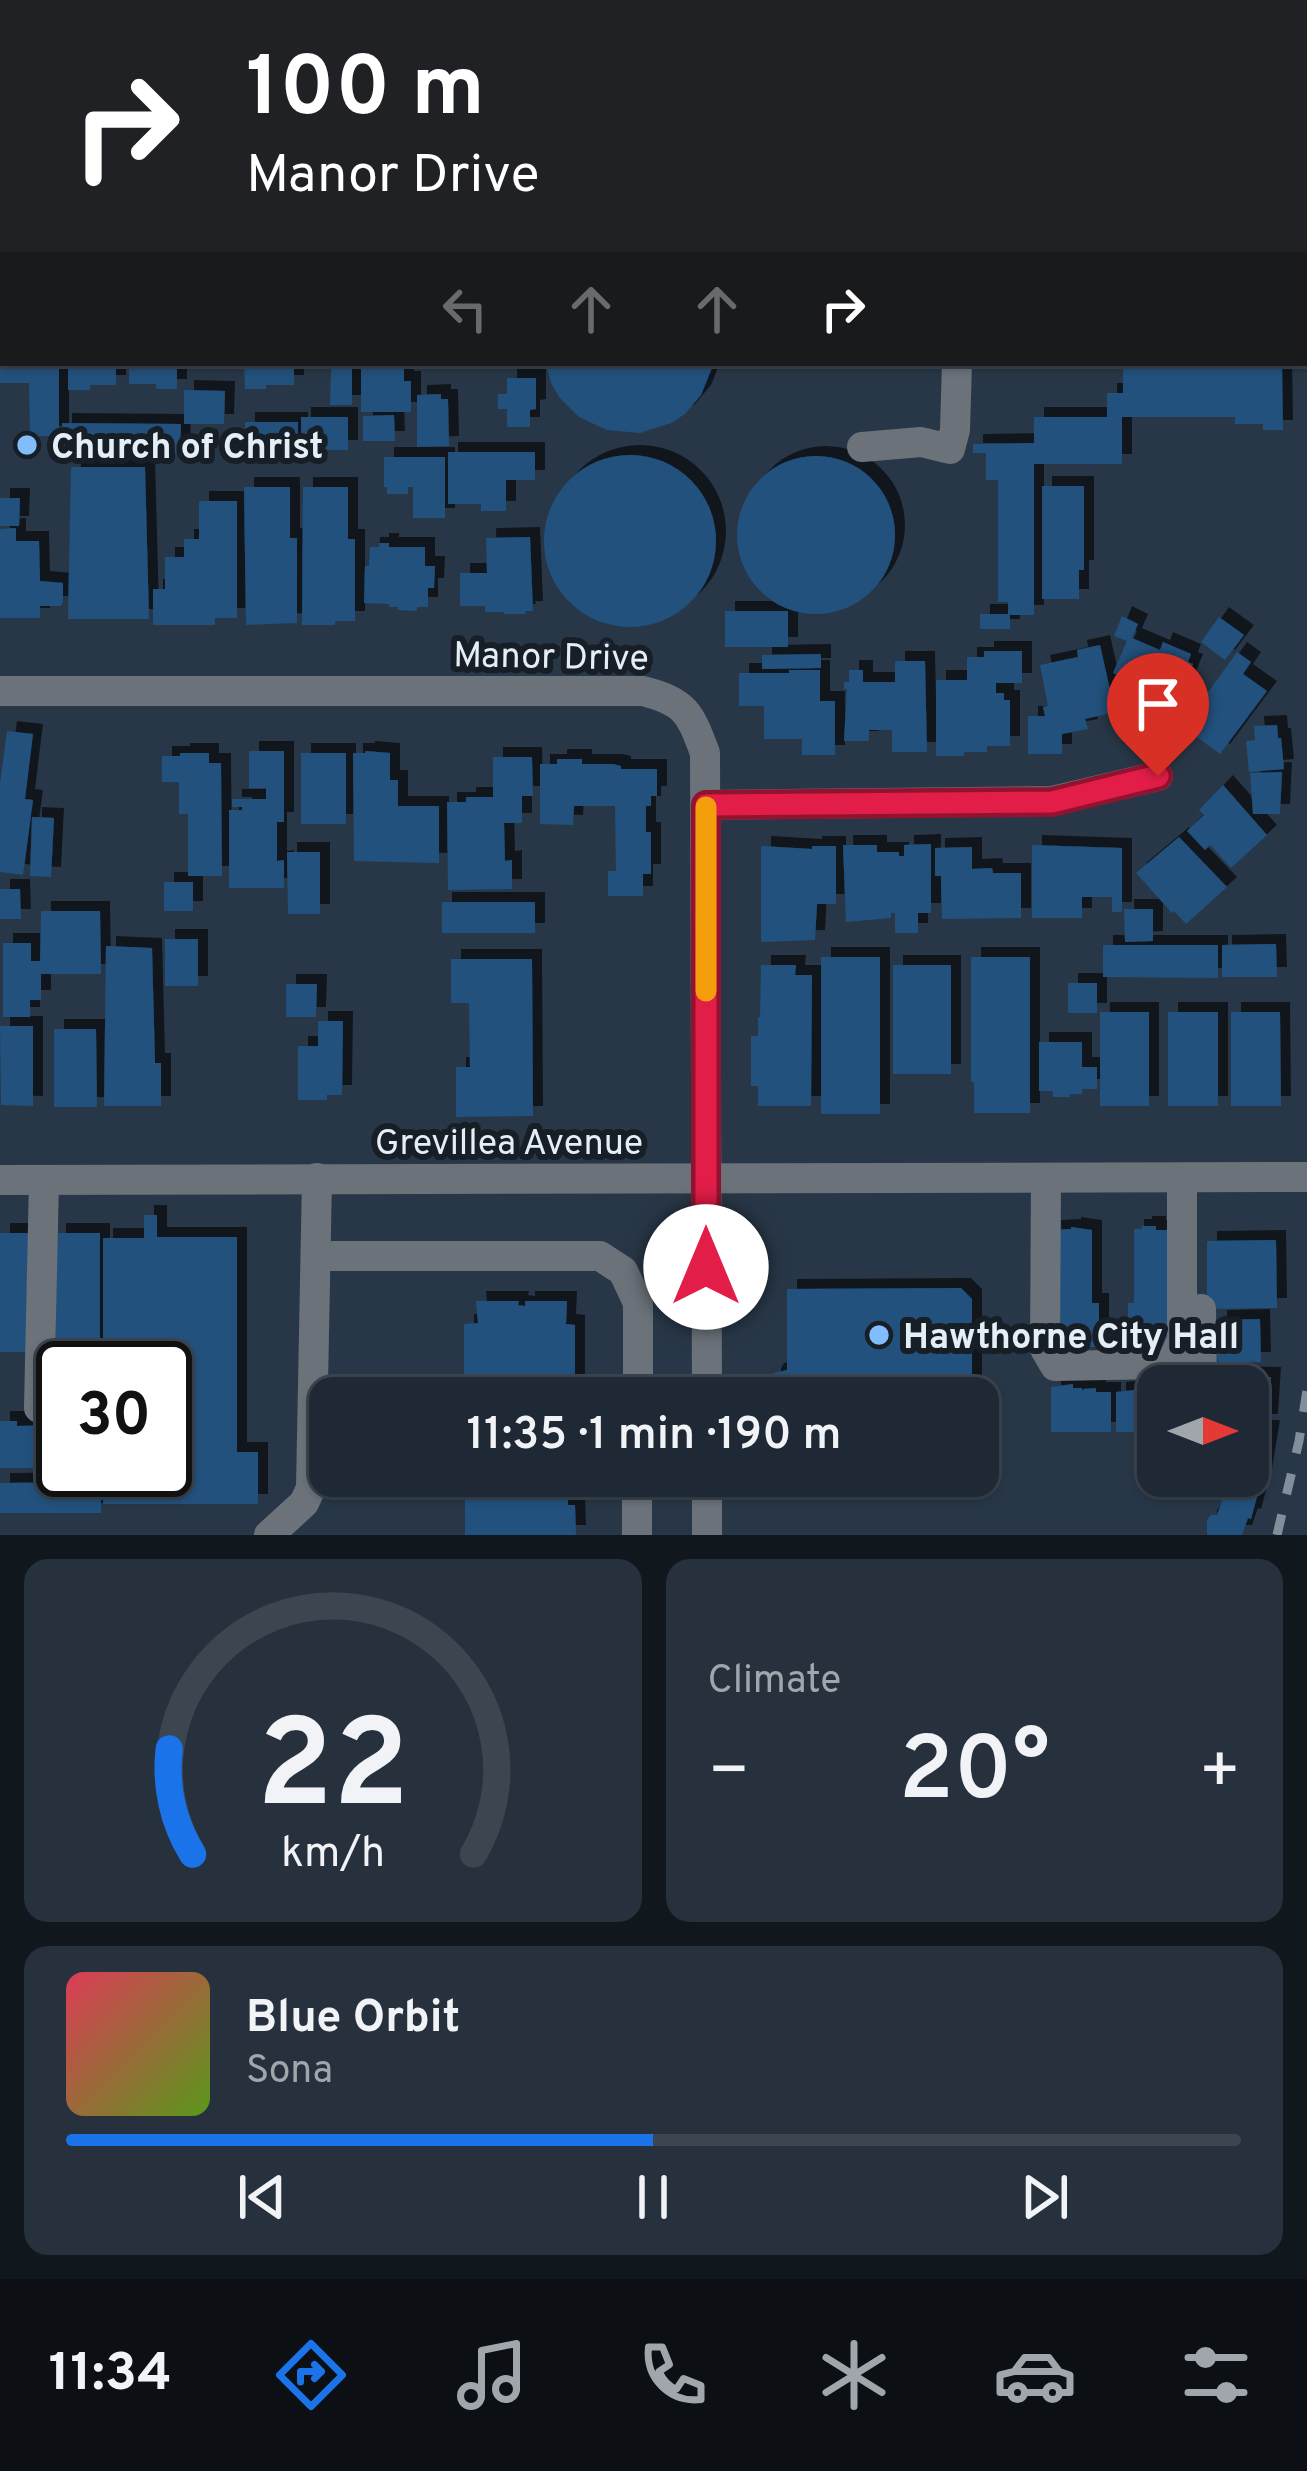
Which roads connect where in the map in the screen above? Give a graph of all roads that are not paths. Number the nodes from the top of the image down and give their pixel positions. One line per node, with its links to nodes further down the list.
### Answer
1 (957, 366): 2 (street)
2 (862, 447)
3 (0, 691): 5 (street, Manor Drive)
4 (1158, 776): 5 (street)
5 (706, 805): 12 (street)
6 (1307, 1177): 9 (street, Grevillea Avenue)
7 (316, 1178): 11 (street, Grevillea Avenue); 12 (street, Grevillea Avenue); 13 (street)
8 (1046, 1178): 9 (street, Grevillea Avenue); 9 (street); 12 (street, Grevillea Avenue)
9 (1192, 1178): 15 (street)
10 (0, 1180): 11 (street, Grevillea Avenue)
11 (44, 1180): 14 (street)
12 (706, 1180): 17 (street)
13 (316, 1256): 16 (street); 20 (street)
14 (40, 1341)
15 (1202, 1365)
16 (638, 1377)
17 (707, 1377)
18 (637, 1497): 21 (street)
19 (707, 1497): 22 (street)
20 (269, 1535)
21 (637, 1535)
22 (707, 1535)

